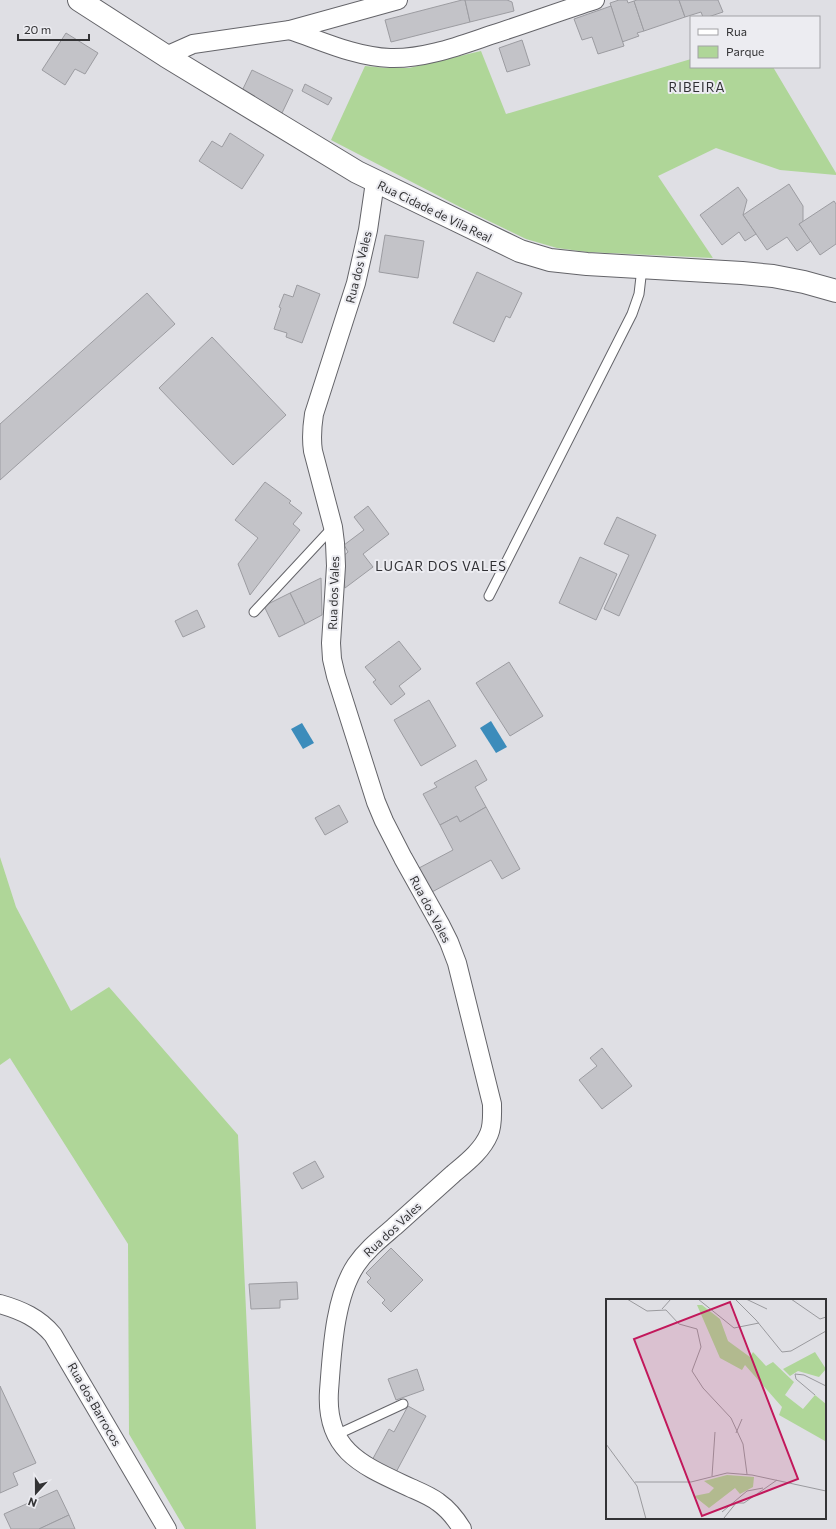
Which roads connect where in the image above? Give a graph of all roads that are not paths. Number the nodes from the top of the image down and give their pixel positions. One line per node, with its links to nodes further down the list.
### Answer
1 (79, 0): 5 (street, Rua Cidade de Vila Real)
2 (398, 0): 4 (street)
3 (595, 0): 4 (street)
4 (290, 30): 5 (street)
5 (166, 56): 6 (street, Rua Cidade de Vila Real)
6 (375, 182): 7 (street, Rua Cidade de Vila Real); 9 (street, Rua dos Vales)
7 (642, 268): 8 (street, Rua Cidade de Vila Real); 10 (lane)
8 (836, 291)
9 (333, 527): 11 (lane); 14 (street, Rua dos Vales)
10 (489, 596)
11 (254, 612)
12 (0, 1304): 15 (street, Rua dos Barrocos)
13 (403, 1404): 14 (lane)
14 (336, 1436): 16 (street, Rua dos Vales)
15 (167, 1529)
16 (462, 1529)

